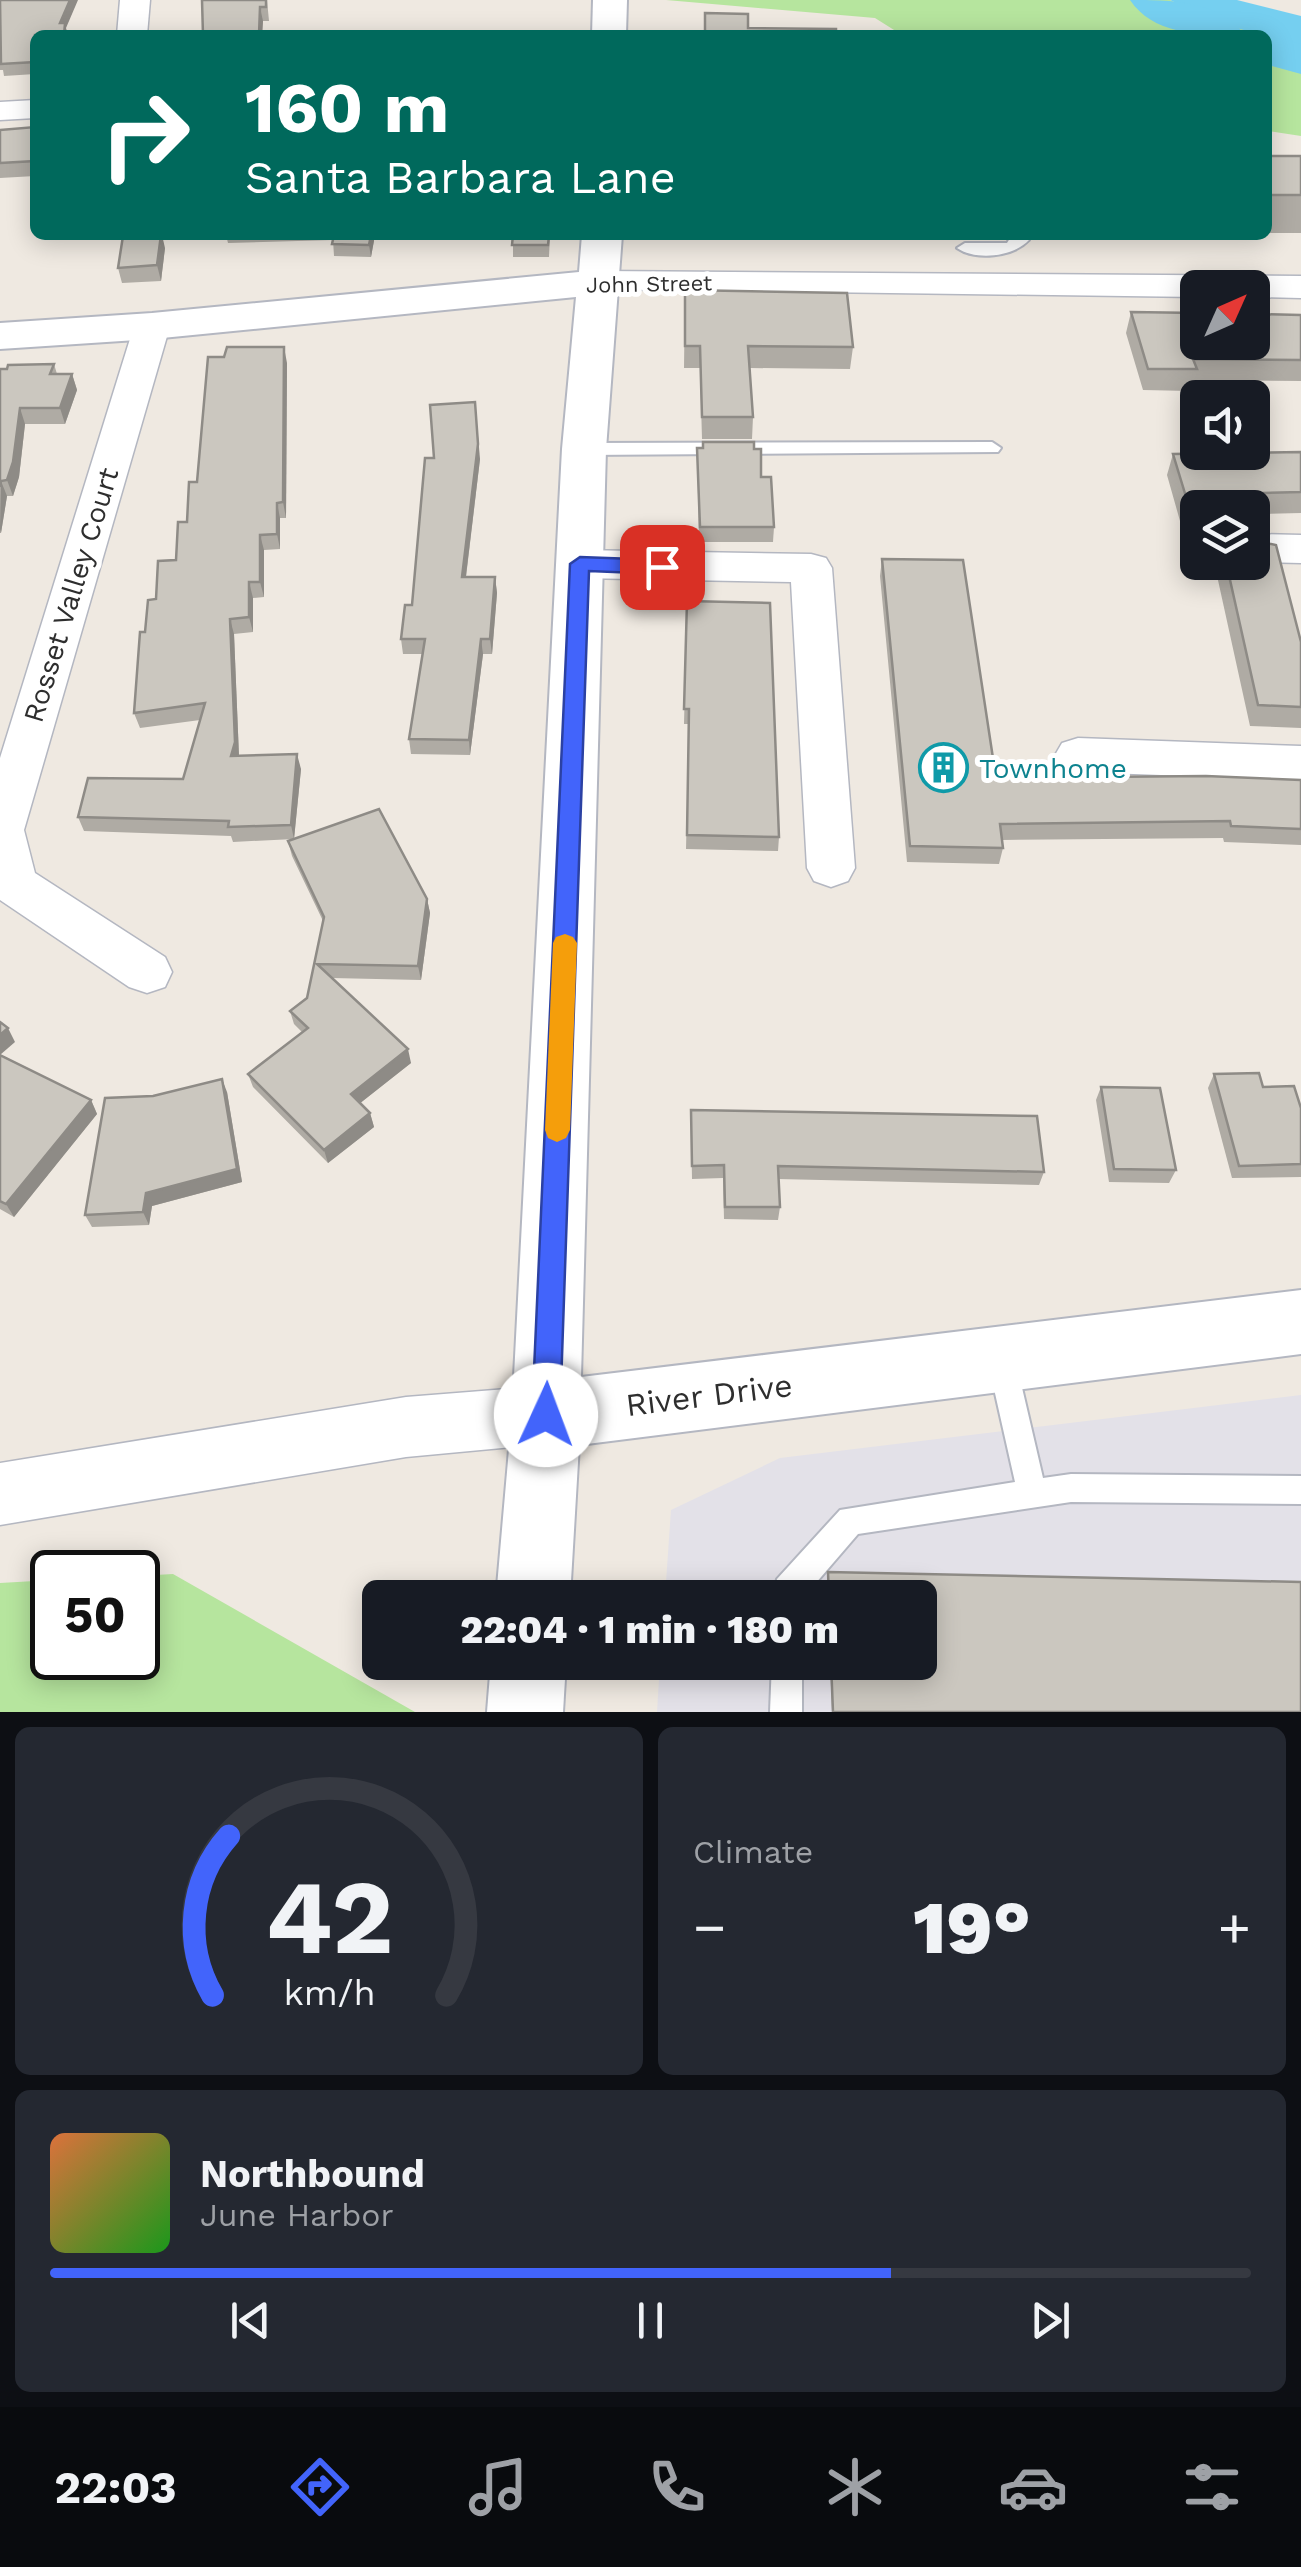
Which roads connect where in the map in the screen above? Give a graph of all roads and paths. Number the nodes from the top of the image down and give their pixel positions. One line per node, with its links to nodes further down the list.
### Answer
1 (135, 0): 3 (street)
2 (610, 0): 4 (main road)
3 (132, 30)
4 (609, 30)
5 (30, 108): 6 (street)
6 (0, 110)
7 (1021, 240): 8 (lane)
8 (964, 242): 10 (lane)
9 (602, 259): 10 (street, John Street); 12 (main road, John Street); 14 (main road)
10 (970, 284): 11 (street, John Street)
11 (1301, 287)
12 (152, 326): 13 (main road, John Street); 22 (street, Rosset Valley Court)
13 (0, 336)
14 (584, 448): 15 (lane); 18 (main road)
15 (992, 448)
16 (1270, 549): 17 (street)
17 (1301, 550)
18 (580, 564): 21 (street); 25 (main road)
19 (1078, 755): 20 (street)
20 (1301, 764)
21 (831, 868)
22 (147, 972)
23 (1301, 1322): 24 (main road, River Drive)
24 (1002, 1359): 25 (main road, River Drive); 28 (lane)
25 (546, 1415): 27 (street, River Drive); 29 (main road)
26 (1301, 1490): 28 (lane)
27 (0, 1494)
28 (1032, 1494): 30 (lane)
29 (535, 1580)
30 (797, 1580)
31 (528, 1680): 33 (main road)
32 (787, 1680): 34 (lane)
33 (525, 1712)
34 (786, 1712)

